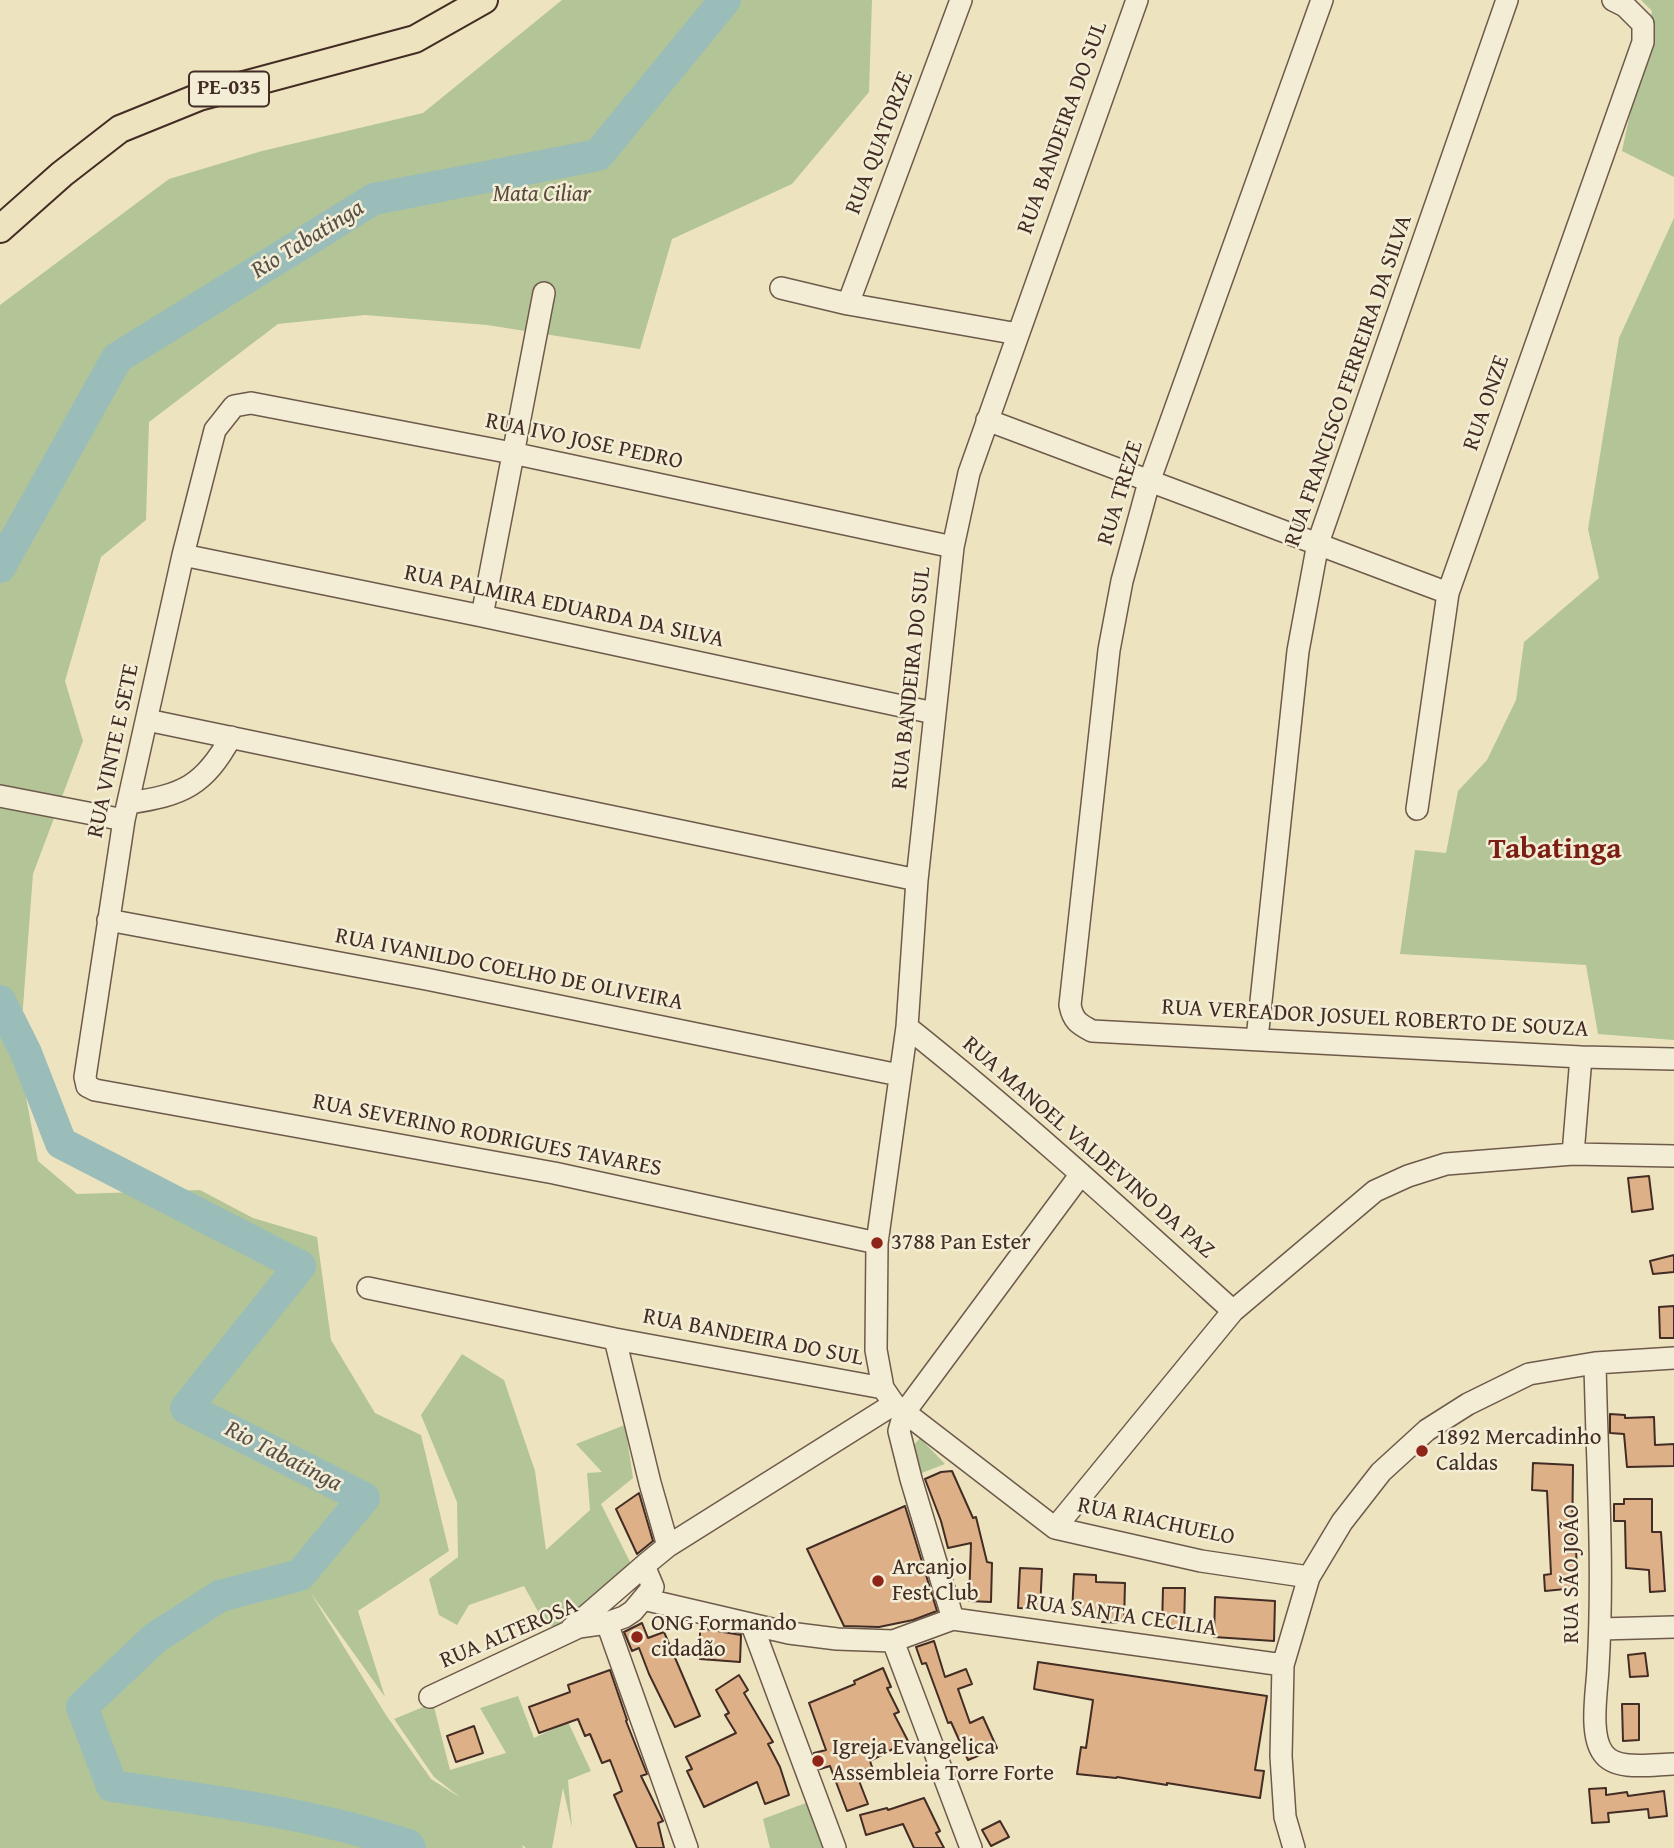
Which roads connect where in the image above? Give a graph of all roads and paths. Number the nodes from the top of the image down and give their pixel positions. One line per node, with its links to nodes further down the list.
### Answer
1 (484, 0): 7 (main road, PE-035)
2 (961, 0): 10 (street, RUA QUATORZE)
3 (1137, 0): 11 (street, RUA BANDEIRA DO SUL)
4 (1322, 0): 15 (street, RUA TREZE)
5 (1507, 0): 16 (street, RUA FRANCISCO FERREIRA DA SILVA)
6 (1613, 0): 19 (street, RUA ONZE)
7 (0, 229)
8 (780, 288): 10 (street)
9 (544, 293): 14 (street)
10 (848, 304): 11 (street)
11 (1018, 334): 12 (street, RUA BANDEIRA DO SUL)
12 (987, 420): 15 (street); 17 (street, RUA BANDEIRA DO SUL)
13 (215, 430): 14 (street, RUA IVO JOSE PEDRO); 18 (street, RUA VINTE E SETE)
14 (512, 453): 17 (street, RUA IVO JOSE PEDRO); 20 (street)
15 (1149, 482): 16 (street); 29 (street, RUA TREZE)
16 (1318, 543): 19 (street); 31 (street, RUA FRANCISCO FERREIRA DA SILVA)
17 (953, 547): 21 (street, RUA BANDEIRA DO SUL)
18 (183, 555): 20 (street, RUA PALMIRA EDUARDA DA SILVA); 22 (street, RUA VINTE E SETE)
19 (1448, 593): 25 (street, RUA ONZE)
20 (482, 615): 21 (street, RUA PALMIRA EDUARDA DA SILVA)
21 (934, 713): 27 (street, RUA BANDEIRA DO SUL)
22 (147, 720): 23 (street); 26 (street, RUA VINTE E SETE)
23 (231, 737): 26 (street); 27 (street)
24 (0, 796): 26 (street)
25 (1417, 809)
26 (127, 811): 28 (street, RUA VINTE E SETE)
27 (917, 880): 30 (street, RUA BANDEIRA DO SUL)
28 (108, 920): 34 (street, RUA IVANILDO COELHO DE OLIVEIRA); 35 (street, RUA VINTE E SETE)
29 (1076, 1022): 31 (street, RUA VEREADOR JOSUEL ROBERTO DE SOUZA)
30 (906, 1027): 34 (street, RUA BANDEIRA DO SUL); 38 (street, RUA MANOEL VALDEVINO DA PAZ)
31 (1257, 1039): 32 (street, RUA VEREADOR JOSUEL ROBERTO DE SOUZA)
32 (1581, 1057): 33 (street, RUA VEREADOR JOSUEL ROBERTO DE SOUZA); 36 (street)
33 (1674, 1059)
34 (899, 1075): 39 (street, RUA BANDEIRA DO SUL)
35 (87, 1086): 39 (street, RUA SEVERINO RODRIGUES TAVARES)
36 (1573, 1154): 37 (street); 41 (street)
37 (1674, 1156)
38 (1082, 1174): 41 (street, RUA MANOEL VALDEVINO DA PAZ); 45 (street)
39 (877, 1243): 45 (street, RUA BANDEIRA DO SUL)
40 (368, 1288): 42 (street, RUA BANDEIRA DO SUL)
41 (1233, 1311): 46 (street)
42 (615, 1339): 45 (street, RUA BANDEIRA DO SUL); 47 (street, RUA BANDEIRA DO SUL)
43 (1674, 1358): 44 (street)
44 (1595, 1363): 49 (street); 55 (street, RUA SÃO JOÃO)
45 (894, 1402): 46 (street, RUA RIACHUELO); 47 (street); 51 (street)
46 (1055, 1528): 49 (street, RUA RIACHUELO)
47 (668, 1546): 48 (street)
48 (646, 1564): 50 (street); 56 (street)
49 (1309, 1577): 58 (street)
50 (643, 1599): 52 (street, RUA ALTEROSA); 53 (street)
51 (953, 1619): 57 (street); 58 (street, RUA SANTA CECILIA)
52 (607, 1623): 56 (street, RUA ALTEROSA); 61 (street)
53 (752, 1625): 57 (street); 62 (street)
54 (1674, 1627): 55 (street)
55 (1600, 1629): 60 (street, RUA SÃO JOÃO)
56 (567, 1632): 59 (street, RUA ALTEROSA)
57 (893, 1641): 63 (street)
58 (1283, 1665): 64 (street)
59 (430, 1697)
60 (1674, 1764)
61 (687, 1848)
62 (835, 1848)
63 (971, 1848)
64 (1294, 1848)

